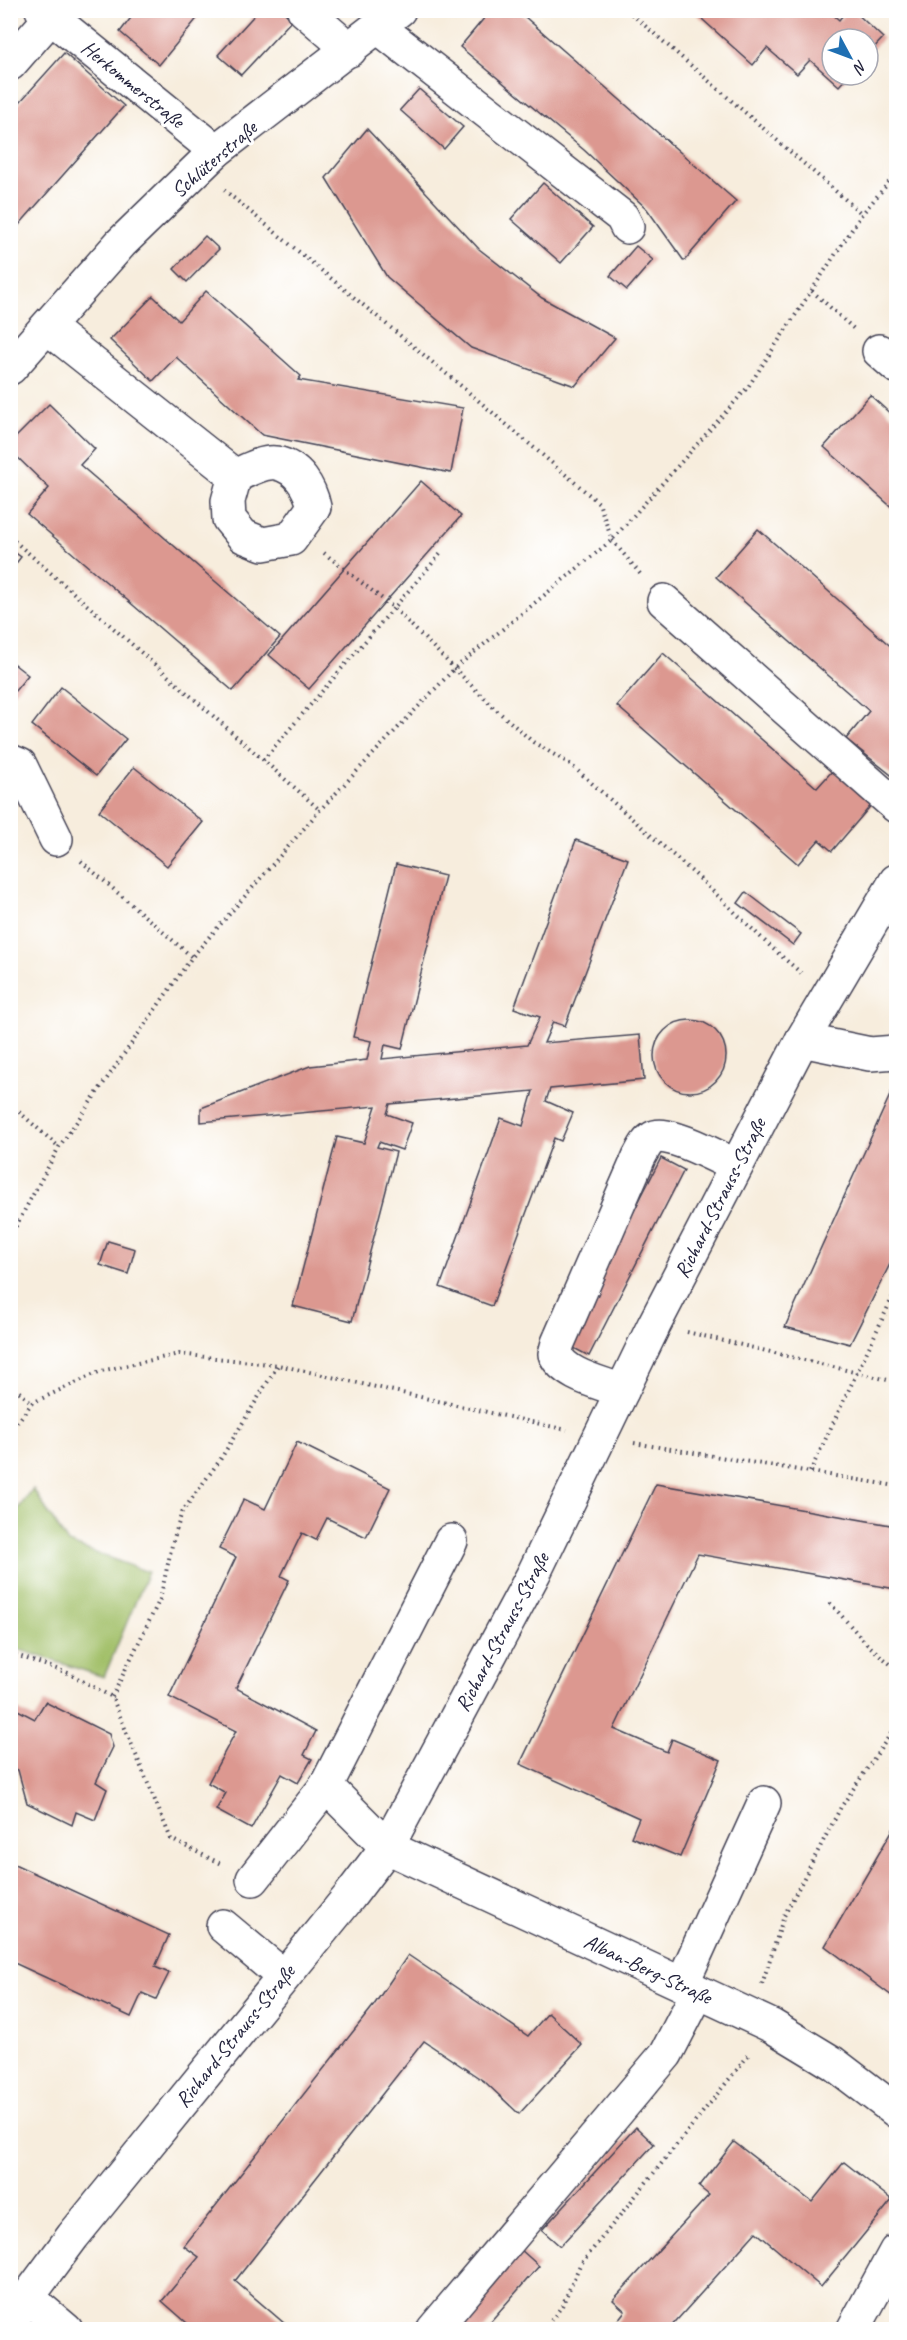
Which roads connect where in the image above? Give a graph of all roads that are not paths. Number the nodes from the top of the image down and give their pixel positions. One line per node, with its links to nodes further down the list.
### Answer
1 (304, 10): 4 (street)
2 (46, 14): 5 (street, Herkommerstraße); 6 (street, Herkommerstraße)
3 (388, 19): 4 (street, Schlüterstraße); 7 (street)
4 (350, 50): 6 (street, Schlüterstraße)
5 (10, 64)
6 (207, 160): 8 (street, Schlüterstraße)
7 (627, 227)
8 (47, 327): 9 (street, Schlüterstraße); 10 (street)
9 (10, 368)
10 (235, 476): 10 (street)
11 (664, 601): 13 (street)
12 (10, 760): 14 (street)
13 (897, 806)
14 (56, 839)
15 (897, 881): 16 (street, Richard-Strauss-Straße)
16 (802, 1040): 17 (street); 18 (street, Richard-Strauss-Straße)
17 (897, 1052)
18 (736, 1166): 19 (street, Richard-Strauss-Straße); 19 (street)
19 (622, 1391): 23 (street, Richard-Strauss-Straße)
20 (451, 1541): 21 (street)
21 (326, 1786): 23 (street); 24 (street)
22 (764, 1803): 27 (street)
23 (387, 1847): 26 (street, Richard-Strauss-Straße); 27 (street, Alban-Berg-Straße)
24 (253, 1880)
25 (223, 1926): 26 (street)
26 (283, 1976): 30 (street, Richard-Strauss-Straße)
27 (690, 1988): 28 (street, Alban-Berg-Straße); 32 (street)
28 (897, 2111)
29 (897, 2251): 33 (street)
30 (16, 2311): 31 (street)
31 (66, 2330)
32 (433, 2330)
33 (853, 2330)

